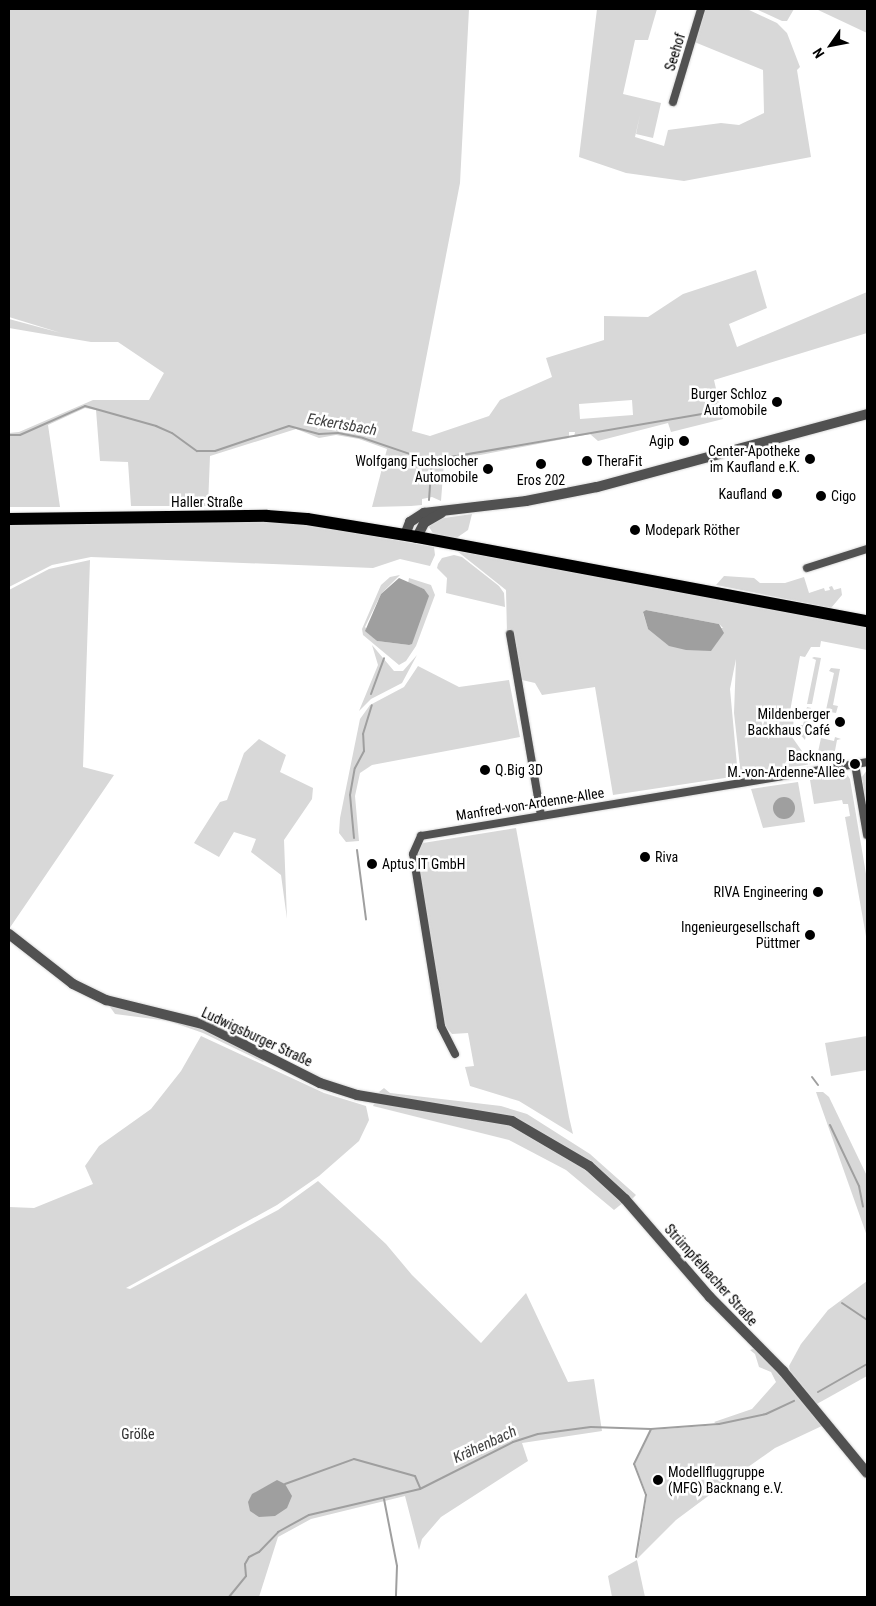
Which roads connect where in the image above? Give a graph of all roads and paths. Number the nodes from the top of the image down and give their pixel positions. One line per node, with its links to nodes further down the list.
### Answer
1 (701, 9): 2 (street, Seehof)
2 (673, 102)
3 (867, 414): 5 (street)
4 (9, 518): 5 (main road, Haller Straße)
5 (411, 536): 8 (main road, Haller Straße)
6 (867, 549): 7 (street)
7 (807, 568)
8 (867, 621)
9 (510, 634): 12 (street)
10 (867, 762): 11 (street, Manfred-von-Ardenne-Allee)
11 (855, 764): 12 (street, Manfred-von-Ardenne-Allee); 13 (street)
12 (541, 815): 15 (street, Manfred-von-Ardenne-Allee)
13 (867, 835)
14 (9, 934): 16 (street, Ludwigsburger Straße)
15 (455, 1054)
16 (512, 1121): 17 (street, Strümpfelbacher Straße)
17 (867, 1473)

